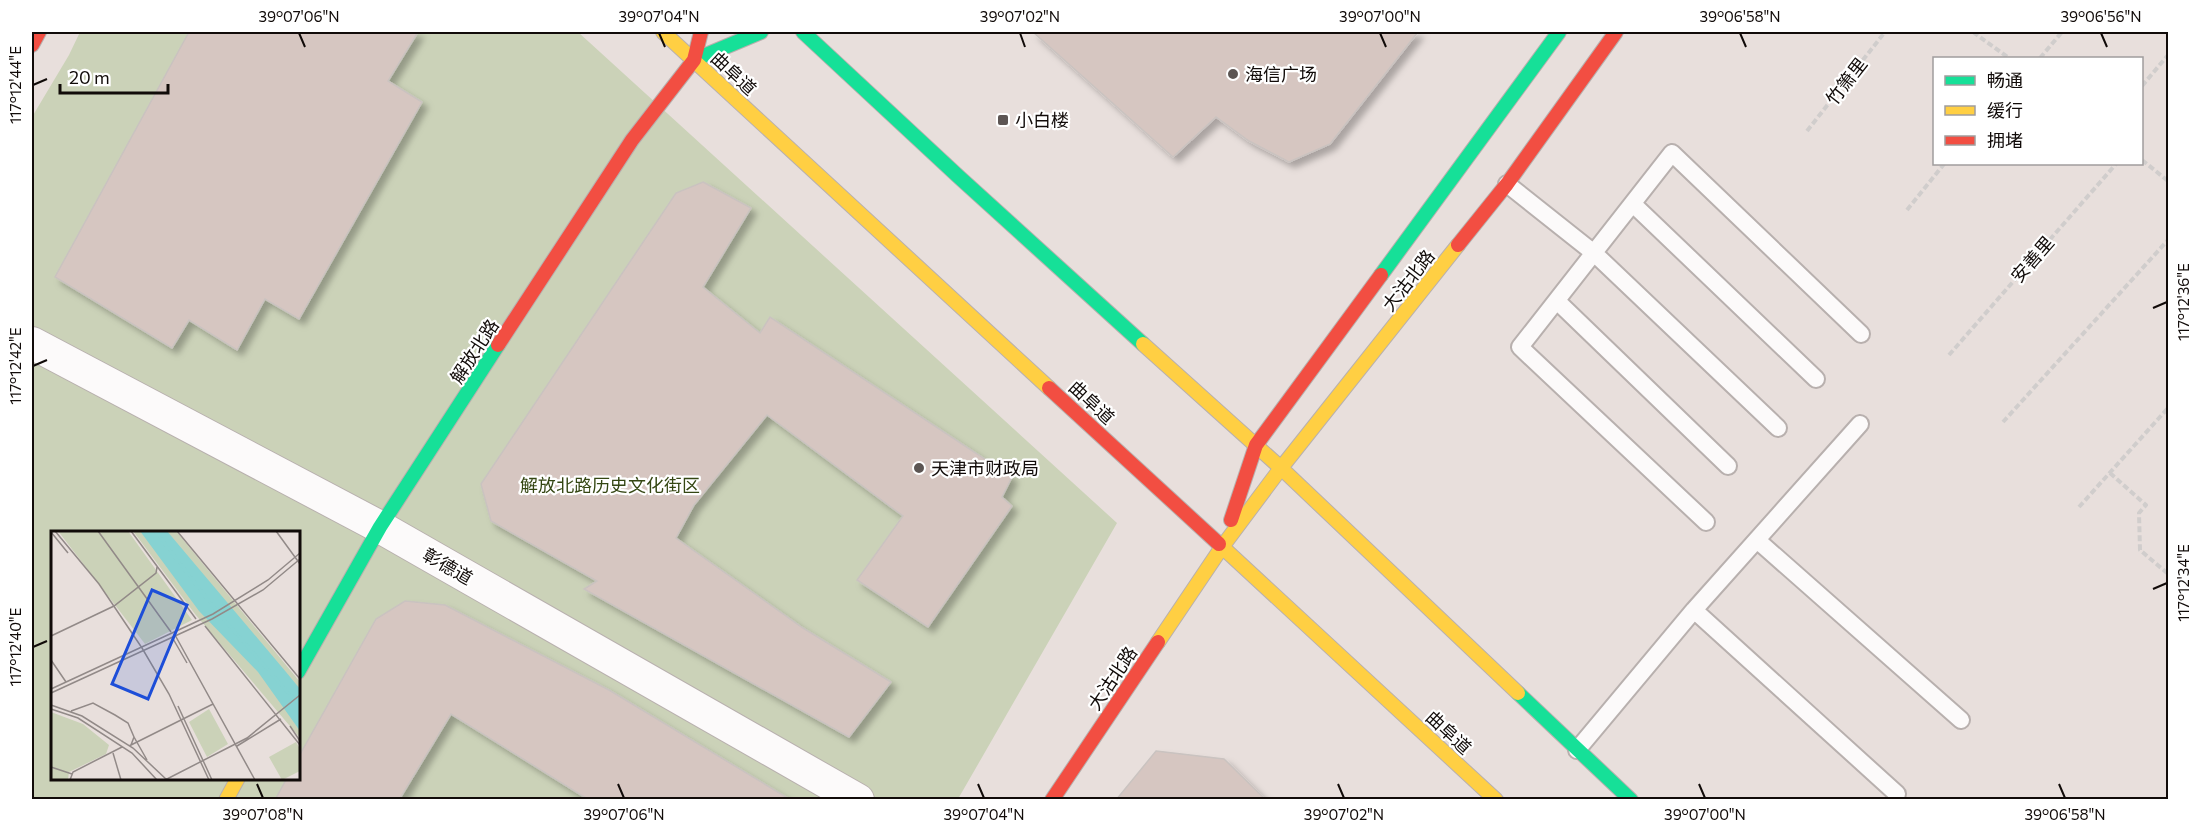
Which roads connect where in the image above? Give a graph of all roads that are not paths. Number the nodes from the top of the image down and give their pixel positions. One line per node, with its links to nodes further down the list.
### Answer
1 (39, 32): 8 (main road)
2 (663, 32): 9 (main road, 曲阜道)
3 (701, 32): 9 (main road, 解放北路)
4 (761, 32): 9 (main road, 解放北路)
5 (803, 32): 19 (main road)
6 (1559, 32): 19 (main road, 大沽北路)
7 (1616, 32): 10 (main road, 大沽北路)
8 (32, 45)
9 (694, 60): 23 (main road, 解放北路); 25 (main road, 曲阜道)
10 (1507, 184): 12 (lane); 21 (main road, 大沽北路)
11 (1633, 204): 12 (lane); 14 (lane); 16 (lane)
12 (1594, 253): 13 (lane); 18 (lane)
13 (1557, 300): 20 (lane); 22 (lane)
14 (1861, 334)
15 (32, 343): 23 (street, 彰德道)
16 (1816, 379)
17 (1860, 424): 24 (lane)
18 (1778, 428)
19 (1256, 445): 21 (main road); 25 (main road, 大沽北路)
20 (1728, 466)
21 (1281, 468): 25 (main road, 大沽北路); 29 (main road)
22 (1706, 522)
23 (380, 528): 27 (main road, 解放北路); 33 (street, 彰德道)
24 (1757, 540): 26 (lane); 28 (lane)
25 (1222, 547): 34 (main road, 大沽北路); 35 (main road, 曲阜道)
26 (1694, 610): 29 (lane); 31 (lane)
27 (300, 668)
28 (1961, 720)
29 (1576, 750): 36 (main road)
30 (237, 780): 32 (main road)
31 (1897, 794)
32 (226, 800)
33 (858, 800)
34 (1052, 800)
35 (1496, 800)
36 (1631, 800)

